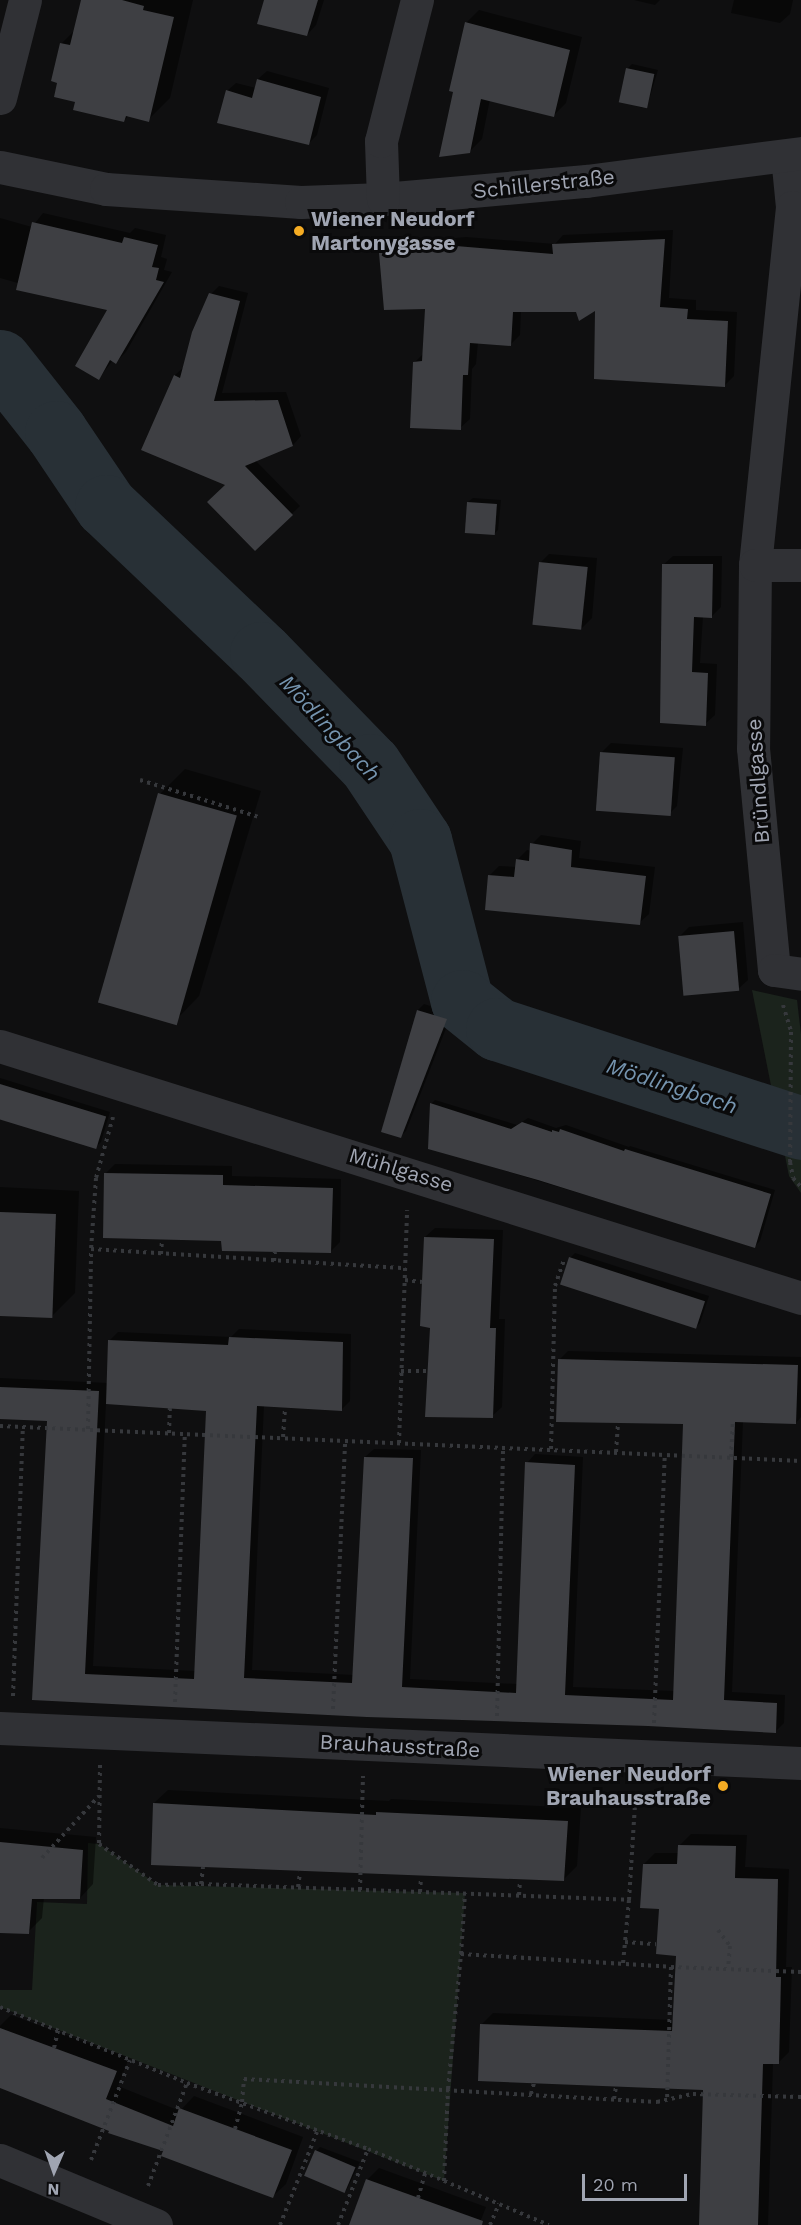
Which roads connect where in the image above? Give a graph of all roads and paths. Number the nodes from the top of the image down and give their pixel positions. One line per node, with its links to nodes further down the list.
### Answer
1 (25, 0): 3 (street)
2 (417, 0): 6 (street)
3 (0, 98)
4 (794, 155): 6 (street, Schillerstraße); 7 (street, Bründlgasse)
5 (0, 167): 6 (street, Schillerstraße)
6 (383, 199)
7 (755, 565): 8 (street); 11 (street, Bründlgasse)
8 (801, 565)
9 (140, 780): 10 (path)
10 (259, 817)
11 (787, 972): 15 (path)
12 (11, 1049): 13 (street, Mühlgasse)
13 (122, 1084): 14 (street, Mühlgasse); 18 (path)
14 (409, 1173): 16 (street, Mühlgasse); 22 (path)
15 (801, 1187)
16 (575, 1225): 25 (street, Mühlgasse); 41 (path)
17 (162, 1240): 20 (path)
18 (91, 1250): 20 (path); 34 (path)
19 (275, 1252): 21 (path)
20 (162, 1254): 21 (path)
21 (274, 1261): 22 (path)
22 (405, 1268): 23 (path)
23 (405, 1280): 24 (path); 26 (path)
24 (422, 1282)
25 (801, 1298)
26 (401, 1371): 27 (path); 39 (path)
27 (427, 1371)
28 (170, 1408): 35 (path)
29 (285, 1408): 37 (path)
30 (733, 1422): 44 (path)
31 (618, 1423): 42 (path)
32 (0, 1426): 33 (path)
33 (23, 1426): 34 (path); 46 (path)
34 (88, 1429): 35 (path)
35 (169, 1433): 36 (path)
36 (185, 1433): 37 (path); 48 (path)
37 (283, 1437): 38 (path)
38 (345, 1440): 39 (path); 49 (path)
39 (399, 1443): 40 (path)
40 (503, 1447): 41 (path); 51 (path)
41 (551, 1449): 42 (path)
42 (616, 1452): 43 (path)
43 (665, 1454): 44 (path); 52 (path)
44 (731, 1456): 45 (path)
45 (801, 1461)
46 (6, 1728): 47 (street, Brauhausstraße)
47 (100, 1732): 48 (street, Brauhausstraße); 54 (path)
48 (174, 1735): 49 (street, Brauhausstraße)
49 (331, 1742): 50 (street, Brauhausstraße)
50 (364, 1744): 51 (street, Brauhausstraße); 62 (path)
51 (496, 1750): 52 (street, Brauhausstraße)
52 (645, 1756): 53 (street, Brauhausstraße); 66 (path)
53 (801, 1763)
54 (99, 1796): 55 (path); 60 (path)
55 (42, 1858)
56 (203, 1867): 60 (path)
57 (300, 1872): 61 (path)
58 (421, 1876): 63 (path)
59 (520, 1880): 65 (path)
60 (201, 1884): 61 (path)
61 (298, 1887): 62 (path)
62 (360, 1890): 63 (path)
63 (420, 1892): 64 (path)
64 (465, 1893): 65 (path); 70 (path)
65 (519, 1895): 66 (path)
66 (628, 1900): 68 (path)
67 (718, 1930): 73 (path)
68 (625, 1942): 69 (path); 71 (path)
69 (656, 1944)
70 (460, 1954): 71 (path); 82 (path)
71 (623, 1964): 72 (path)
72 (671, 1967): 73 (path); 86 (path)
73 (728, 1968): 74 (path)
74 (801, 1972)
75 (0, 2007): 76 (path)
76 (58, 2030): 77 (path); 78 (path)
77 (54, 2048)
78 (130, 2060): 79 (path); 94 (path)
79 (187, 2083): 87 (path); 97 (path)
80 (534, 2083): 83 (path)
81 (616, 2086): 85 (path)
82 (448, 2089): 83 (path); 87 (path); 93 (path)
83 (531, 2094): 85 (path)
84 (801, 2097): 86 (path)
85 (614, 2099): 86 (path)
86 (667, 2100)
87 (242, 2102): 88 (path); 89 (path)
88 (235, 2129)
89 (317, 2132): 90 (path); 98 (path)
90 (368, 2149): 92 (path); 99 (path)
91 (0, 2160): 94 (street)
92 (425, 2173): 93 (path); 95 (path)
93 (444, 2181): 96 (path)
94 (79, 2193): 97 (street)
95 (418, 2198)
96 (499, 2204): 100 (path); 101 (path)
97 (126, 2218)
98 (280, 2225)
99 (338, 2225)
100 (490, 2225)
101 (549, 2225)

